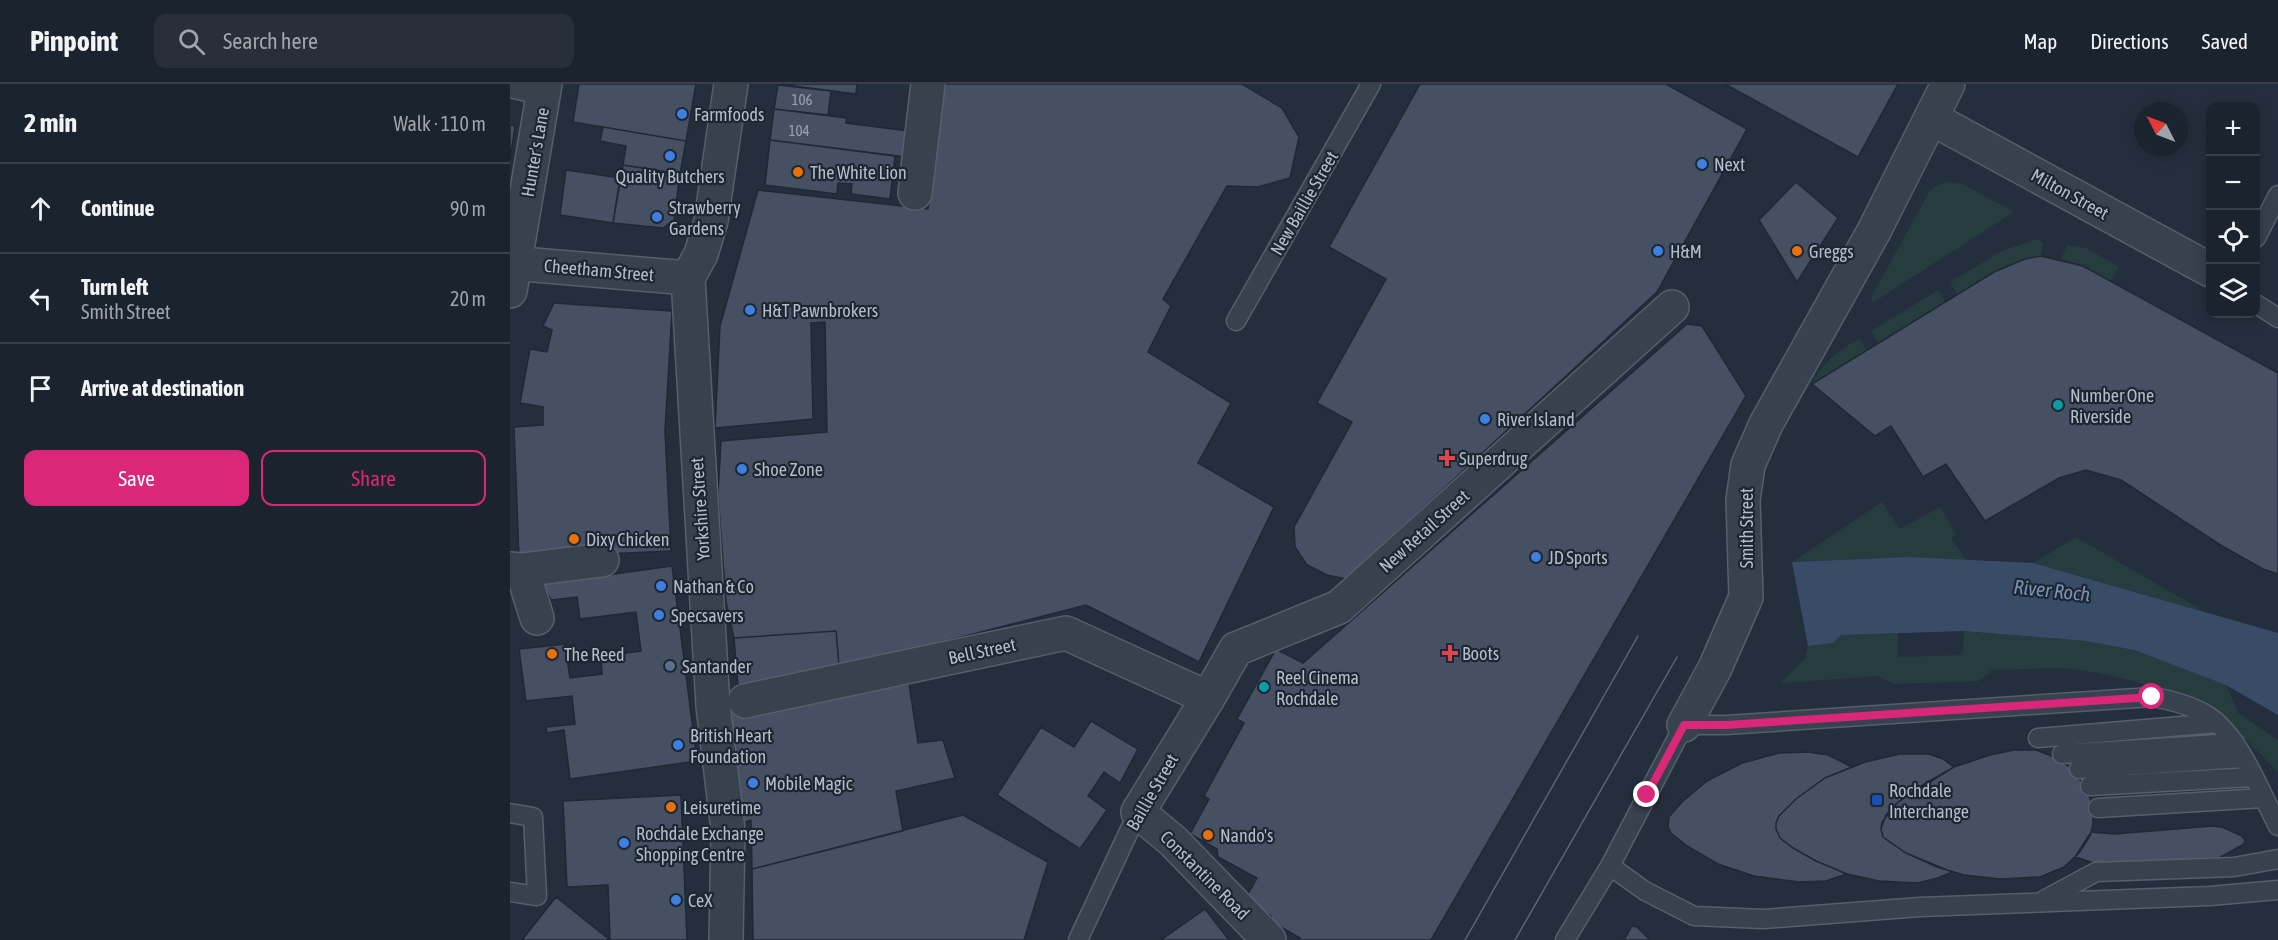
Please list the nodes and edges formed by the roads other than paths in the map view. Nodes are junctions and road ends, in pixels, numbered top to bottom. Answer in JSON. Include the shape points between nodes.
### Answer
{"nodes":[{"id":1,"x":730,"y":84,"type":"edge"},
{"id":2,"x":928,"y":84,"type":"edge"},
{"id":3,"x":1371,"y":84,"type":"edge"},
{"id":4,"x":1948,"y":84,"type":"edge"},
{"id":5,"x":510,"y":88,"type":"edge"},
{"id":6,"x":545,"y":90,"type":"edge"},
{"id":7,"x":1931,"y":118,"type":"junction"},
{"id":8,"x":915,"y":193,"type":"dead end"},
{"id":9,"x":2278,"y":195,"type":"edge"},
{"id":10,"x":2260,"y":230,"type":"edge"},
{"id":11,"x":2206,"y":268,"type":"edge"},
{"id":12,"x":512,"y":272,"type":"edge"},
{"id":13,"x":688,"y":278,"type":"junction"},
{"id":14,"x":1672,"y":307,"type":"dead end"},
{"id":15,"x":2260,"y":307,"type":"edge"},
{"id":16,"x":2278,"y":318,"type":"edge"},
{"id":17,"x":1236,"y":321,"type":"dead end"},
{"id":18,"x":602,"y":560,"type":"dead end"},
{"id":19,"x":516,"y":570,"type":"edge"},
{"id":20,"x":537,"y":618,"type":"dead end"},
{"id":21,"x":1236,"y":649,"type":"joint"},
{"id":22,"x":1208,"y":698,"type":"junction"},
{"id":23,"x":745,"y":701,"type":"dead end"},
{"id":24,"x":2217,"y":723,"type":"junction"},
{"id":25,"x":1684,"y":725,"type":"junction"},
{"id":26,"x":2038,"y":738,"type":"dead end"},
{"id":27,"x":2239,"y":751,"type":"junction"},
{"id":28,"x":2062,"y":754,"type":"dead end"},
{"id":29,"x":2079,"y":770,"type":"dead end"},
{"id":30,"x":2253,"y":777,"type":"junction"},
{"id":31,"x":2090,"y":786,"type":"dead end"},
{"id":32,"x":2263,"y":798,"type":"junction"},
{"id":33,"x":2098,"y":808,"type":"dead end"},
{"id":34,"x":1138,"y":812,"type":"junction"},
{"id":35,"x":510,"y":813,"type":"edge"},
{"id":36,"x":2278,"y":826,"type":"edge"},
{"id":37,"x":2277,"y":856,"type":"edge"},
{"id":38,"x":1610,"y":866,"type":"junction"},
{"id":39,"x":2277,"y":890,"type":"edge"},
{"id":40,"x":510,"y":892,"type":"edge"},
{"id":41,"x":2039,"y":903,"type":"junction"},
{"id":42,"x":726,"y":940,"type":"edge"},
{"id":43,"x":1078,"y":940,"type":"edge"},
{"id":44,"x":1269,"y":940,"type":"edge"},
{"id":45,"x":1565,"y":940,"type":"edge"}],
"edges":[{"from":1,"to":13,"type":"street","via":[[711,221],[701,254]]},
{"from":2,"to":8,"type":"street"},
{"from":3,"to":17,"type":"lane","name":"New Baillie Street"},
{"from":4,"to":7,"type":"street","name":"Smith Street"},
{"from":5,"to":6,"type":"lane"},
{"from":6,"to":12,"type":"street","name":"Hunter's Lane"},
{"from":7,"to":11,"type":"street","name":"Milton Street"},
{"from":7,"to":25,"type":"street","name":"Smith Street","via":[[1874,231],[1766,424],[1748,465],[1743,500],[1746,597],[1715,668]]},
{"from":9,"to":10,"type":"lane"},
{"from":12,"to":13,"type":"street","name":"Cheetham Street"},
{"from":13,"to":42,"type":"street","name":"Yorkshire Street","via":[[713,706],[728,830]]},
{"from":14,"to":21,"type":"street","name":"New Retail Street","via":[[1339,607]]},
{"from":15,"to":16,"type":"lane"},
{"from":18,"to":19,"type":"street"},
{"from":19,"to":20,"type":"street"},
{"from":21,"to":22,"type":"street","name":"Baillie Street"},
{"from":22,"to":23,"type":"street","name":"Bell Street","via":[[1066,633]]},
{"from":22,"to":34,"type":"street","name":"Baillie Street"},
{"from":24,"to":25,"type":"lane","via":[[2191,706],[2152,697]]},
{"from":24,"to":26,"type":"lane"},
{"from":24,"to":27,"type":"lane"},
{"from":25,"to":38,"type":"lane","name":"Smith Street"},
{"from":27,"to":28,"type":"lane"},
{"from":27,"to":29,"type":"lane"},
{"from":27,"to":30,"type":"lane"},
{"from":30,"to":31,"type":"lane"},
{"from":30,"to":32,"type":"lane"},
{"from":32,"to":33,"type":"lane"},
{"from":32,"to":36,"type":"lane"},
{"from":34,"to":43,"type":"lane","name":"Baillie Street"},
{"from":34,"to":44,"type":"street","name":"Constantine Road","via":[[1173,841]]},
{"from":35,"to":40,"type":"lane","via":[[533,817],[537,896]]},
{"from":37,"to":39,"type":"lane"},
{"from":37,"to":41,"type":"lane","via":[[2234,867],[2096,872]]},
{"from":38,"to":41,"type":"lane","via":[[1645,891],[1694,916],[1763,920],[1920,907]]},
{"from":38,"to":45,"type":"lane","name":"Smith Street"},
{"from":39,"to":41,"type":"lane"}]}
